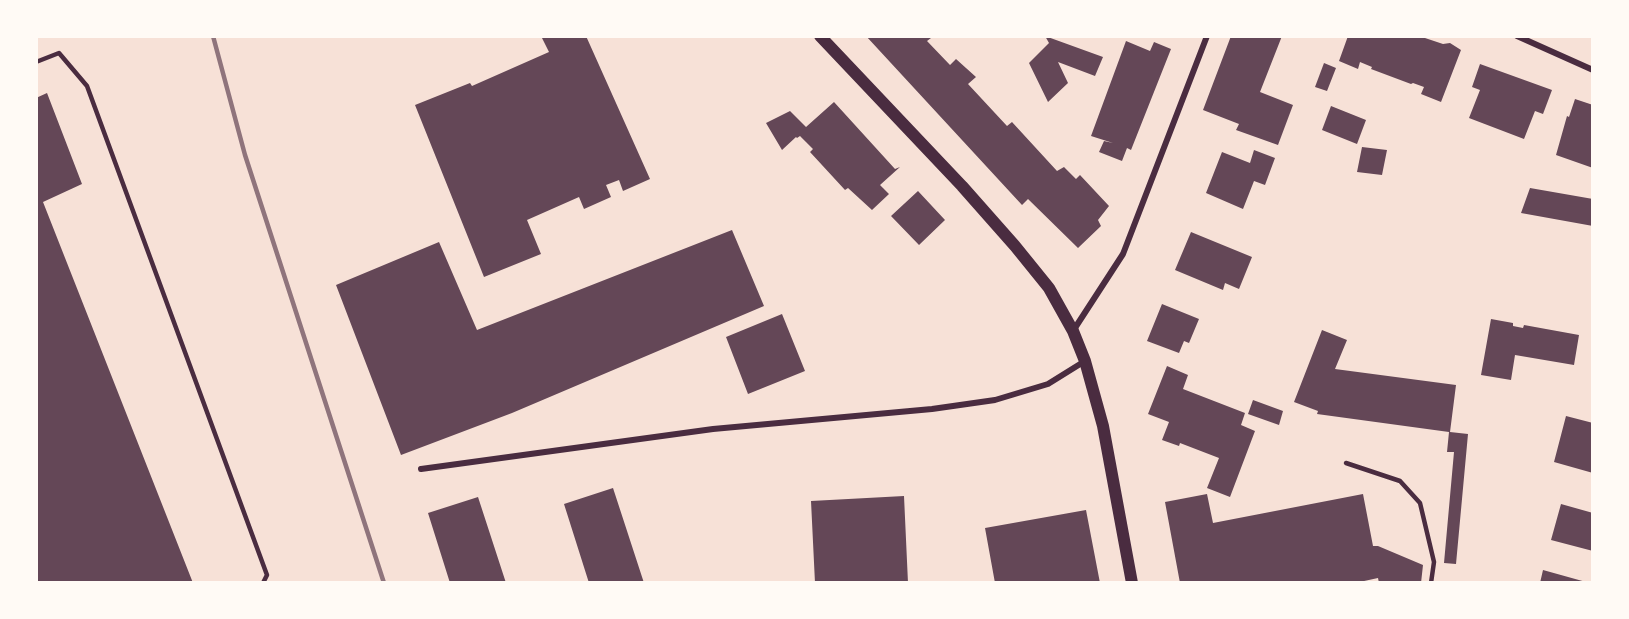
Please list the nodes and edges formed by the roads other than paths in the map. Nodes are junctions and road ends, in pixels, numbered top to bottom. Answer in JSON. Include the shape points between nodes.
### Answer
{"nodes":[{"id":1,"x":820,"y":36,"type":"edge"},
{"id":2,"x":1207,"y":36,"type":"edge"},
{"id":3,"x":1517,"y":36,"type":"edge"},
{"id":4,"x":36,"y":62,"type":"edge"},
{"id":5,"x":1593,"y":70,"type":"edge"},
{"id":6,"x":1073,"y":331,"type":"junction"},
{"id":7,"x":1085,"y":361,"type":"junction"},
{"id":8,"x":1346,"y":463,"type":"dead end"},
{"id":9,"x":421,"y":470,"type":"dead end"},
{"id":10,"x":263,"y":583,"type":"edge"},
{"id":11,"x":1132,"y":583,"type":"edge"},
{"id":12,"x":1431,"y":583,"type":"edge"}],
"edges":[{"from":1,"to":6,"type":"main road","via":[[1015,246],[1049,288]]},
{"from":2,"to":6,"type":"street","via":[[1123,254]]},
{"from":3,"to":5,"type":"street"},
{"from":4,"to":10,"type":"lane","via":[[59,53],[87,86],[267,575]]},
{"from":6,"to":7,"type":"main road"},
{"from":7,"to":9,"type":"street","via":[[1048,384],[995,400],[712,429]]},
{"from":7,"to":11,"type":"main road","via":[[1103,426]]},
{"from":8,"to":12,"type":"lane","via":[[1400,481],[1420,503],[1434,562]]}]}
